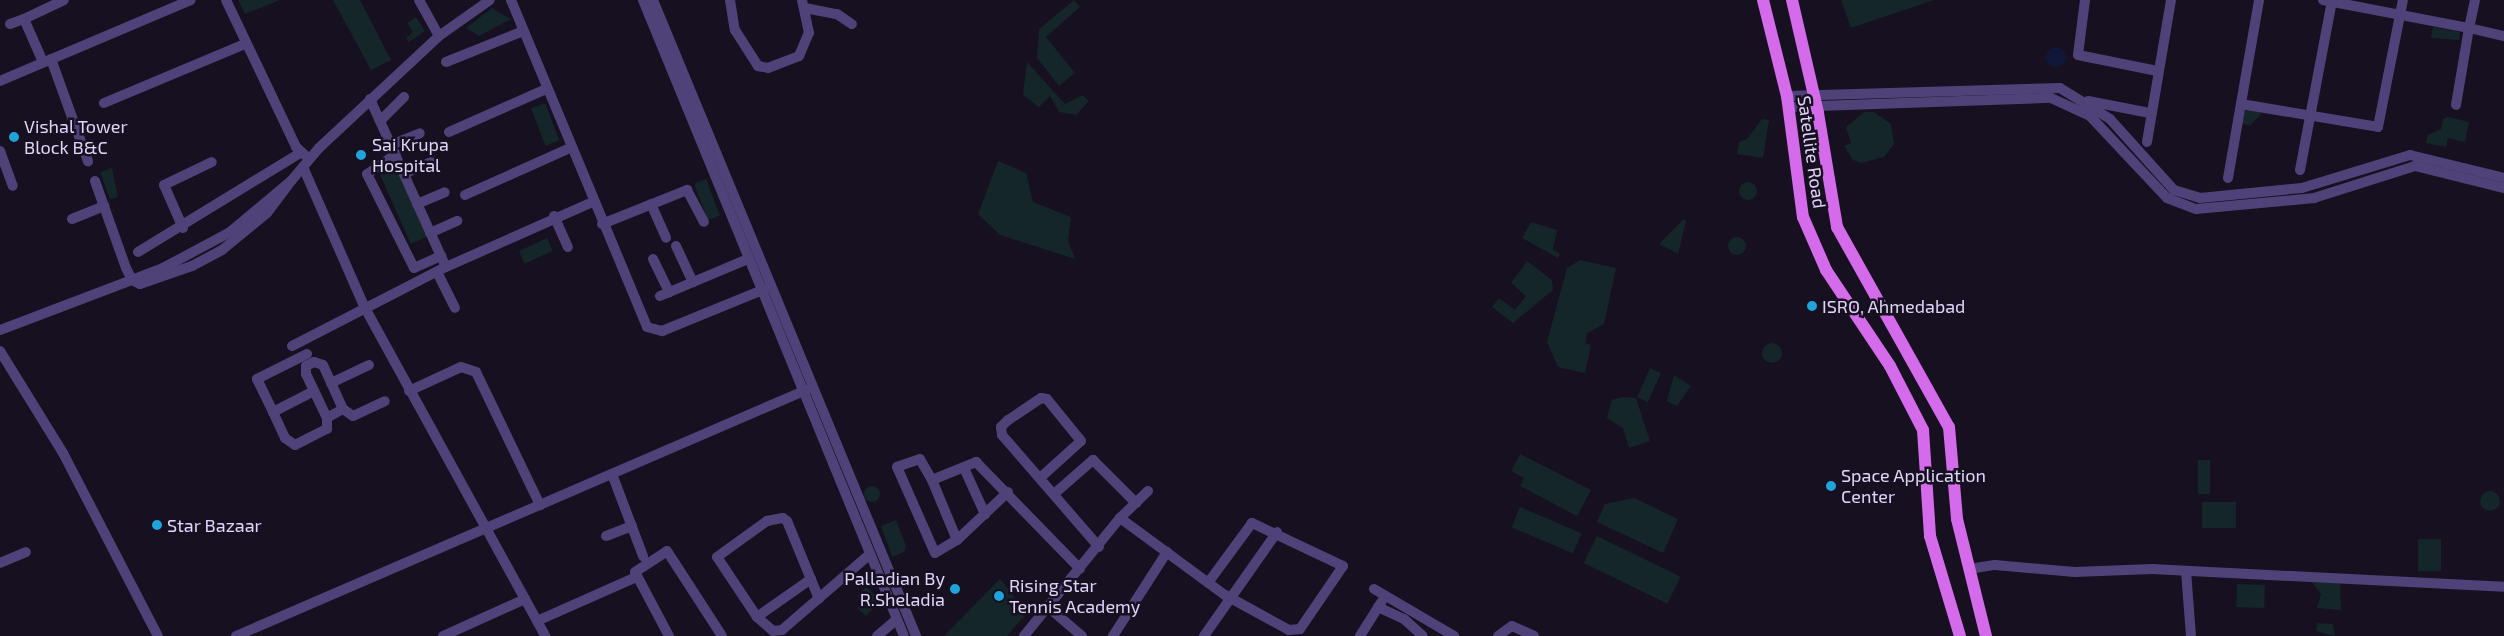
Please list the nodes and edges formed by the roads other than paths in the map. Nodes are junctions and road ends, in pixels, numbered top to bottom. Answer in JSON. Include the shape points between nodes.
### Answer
{"nodes":[{"id":1,"x":64,"y":0,"type":"edge"},
{"id":2,"x":191,"y":0,"type":"edge"},
{"id":3,"x":226,"y":0,"type":"edge"},
{"id":4,"x":419,"y":0,"type":"edge"},
{"id":5,"x":490,"y":0,"type":"edge"},
{"id":6,"x":511,"y":0,"type":"edge"},
{"id":7,"x":644,"y":0,"type":"edge"},
{"id":8,"x":653,"y":0,"type":"edge"},
{"id":9,"x":730,"y":0,"type":"edge"},
{"id":10,"x":1763,"y":0,"type":"edge"},
{"id":11,"x":1792,"y":0,"type":"edge"},
{"id":12,"x":2085,"y":0,"type":"edge"},
{"id":13,"x":2171,"y":0,"type":"edge"},
{"id":14,"x":2259,"y":0,"type":"edge"},
{"id":15,"x":2329,"y":0,"type":"edge"},
{"id":16,"x":2403,"y":0,"type":"edge"},
{"id":17,"x":2475,"y":0,"type":"edge"},
{"id":18,"x":804,"y":4,"type":"edge"},
{"id":19,"x":2400,"y":15,"type":"junction"},
{"id":20,"x":24,"y":19,"type":"junction"},
{"id":21,"x":10,"y":24,"type":"dead end"},
{"id":22,"x":852,"y":24,"type":"dead end"},
{"id":23,"x":2469,"y":28,"type":"junction"},
{"id":24,"x":523,"y":31,"type":"junction"},
{"id":25,"x":439,"y":36,"type":"junction"},
{"id":26,"x":2504,"y":36,"type":"edge"},
{"id":27,"x":245,"y":44,"type":"junction"},
{"id":28,"x":47,"y":61,"type":"junction"},
{"id":29,"x":446,"y":62,"type":"dead end"},
{"id":30,"x":2157,"y":71,"type":"junction"},
{"id":31,"x":0,"y":81,"type":"edge"},
{"id":32,"x":546,"y":89,"type":"junction"},
{"id":33,"x":404,"y":97,"type":"dead end"},
{"id":34,"x":370,"y":99,"type":"junction"},
{"id":35,"x":1815,"y":99,"type":"junction"},
{"id":36,"x":1788,"y":102,"type":"junction"},
{"id":37,"x":104,"y":103,"type":"dead end"},
{"id":38,"x":2082,"y":104,"type":"junction"},
{"id":39,"x":2241,"y":104,"type":"junction"},
{"id":40,"x":2456,"y":105,"type":"dead end"},
{"id":41,"x":2150,"y":113,"type":"junction"},
{"id":42,"x":2310,"y":119,"type":"junction"},
{"id":43,"x":380,"y":121,"type":"junction"},
{"id":44,"x":449,"y":132,"type":"dead end"},
{"id":45,"x":420,"y":133,"type":"dead end"},
{"id":46,"x":2147,"y":142,"type":"dead end"},
{"id":47,"x":570,"y":148,"type":"junction"},
{"id":48,"x":0,"y":150,"type":"edge"},
{"id":49,"x":393,"y":150,"type":"junction"},
{"id":50,"x":300,"y":153,"type":"junction"},
{"id":51,"x":311,"y":157,"type":"junction"},
{"id":52,"x":88,"y":161,"type":"dead end"},
{"id":53,"x":433,"y":161,"type":"dead end"},
{"id":54,"x":212,"y":162,"type":"dead end"},
{"id":55,"x":303,"y":168,"type":"junction"},
{"id":56,"x":2452,"y":169,"type":"junction"},
{"id":57,"x":2300,"y":170,"type":"dead end"},
{"id":58,"x":404,"y":174,"type":"junction"},
{"id":59,"x":2228,"y":178,"type":"dead end"},
{"id":60,"x":2504,"y":178,"type":"edge"},
{"id":61,"x":95,"y":181,"type":"dead end"},
{"id":62,"x":13,"y":186,"type":"dead end"},
{"id":63,"x":2504,"y":188,"type":"edge"},
{"id":64,"x":445,"y":192,"type":"dead end"},
{"id":65,"x":465,"y":195,"type":"dead end"},
{"id":66,"x":593,"y":202,"type":"junction"},
{"id":67,"x":417,"y":204,"type":"junction"},
{"id":68,"x":651,"y":204,"type":"junction"},
{"id":69,"x":104,"y":206,"type":"junction"},
{"id":70,"x":554,"y":216,"type":"junction"},
{"id":71,"x":72,"y":219,"type":"dead end"},
{"id":72,"x":457,"y":221,"type":"dead end"},
{"id":73,"x":704,"y":222,"type":"dead end"},
{"id":74,"x":602,"y":224,"type":"junction"},
{"id":75,"x":183,"y":228,"type":"junction"},
{"id":76,"x":430,"y":233,"type":"junction"},
{"id":77,"x":666,"y":238,"type":"dead end"},
{"id":78,"x":676,"y":246,"type":"dead end"},
{"id":79,"x":568,"y":247,"type":"dead end"},
{"id":80,"x":138,"y":252,"type":"dead end"},
{"id":81,"x":441,"y":256,"type":"junction"},
{"id":82,"x":653,"y":259,"type":"dead end"},
{"id":83,"x":748,"y":259,"type":"junction"},
{"id":84,"x":442,"y":270,"type":"junction"},
{"id":85,"x":132,"y":280,"type":"junction"},
{"id":86,"x":693,"y":282,"type":"junction"},
{"id":87,"x":765,"y":290,"type":"junction"},
{"id":88,"x":365,"y":308,"type":"junction"},
{"id":89,"x":455,"y":308,"type":"dead end"},
{"id":90,"x":0,"y":330,"type":"edge"},
{"id":91,"x":301,"y":342,"type":"junction"},
{"id":92,"x":292,"y":346,"type":"dead end"},
{"id":93,"x":0,"y":350,"type":"edge"},
{"id":94,"x":310,"y":358,"type":"junction"},
{"id":95,"x":368,"y":365,"type":"dead end"},
{"id":96,"x":331,"y":383,"type":"junction"},
{"id":97,"x":806,"y":390,"type":"junction"},
{"id":98,"x":314,"y":391,"type":"junction"},
{"id":99,"x":409,"y":391,"type":"junction"},
{"id":100,"x":385,"y":401,"type":"dead end"},
{"id":101,"x":343,"y":409,"type":"junction"},
{"id":102,"x":273,"y":412,"type":"junction"},
{"id":103,"x":327,"y":418,"type":"junction"},
{"id":104,"x":964,"y":468,"type":"junction"},
{"id":105,"x":612,"y":474,"type":"junction"},
{"id":106,"x":1040,"y":478,"type":"junction"},
{"id":107,"x":932,"y":480,"type":"junction"},
{"id":108,"x":1148,"y":491,"type":"dead end"},
{"id":109,"x":1008,"y":492,"type":"junction"},
{"id":110,"x":1054,"y":494,"type":"junction"},
{"id":111,"x":1136,"y":503,"type":"junction"},
{"id":112,"x":540,"y":505,"type":"junction"},
{"id":113,"x":985,"y":514,"type":"junction"},
{"id":114,"x":1120,"y":518,"type":"junction"},
{"id":115,"x":632,"y":526,"type":"junction"},
{"id":116,"x":485,"y":529,"type":"junction"},
{"id":117,"x":1277,"y":532,"type":"junction"},
{"id":118,"x":606,"y":536,"type":"dead end"},
{"id":119,"x":957,"y":540,"type":"junction"},
{"id":120,"x":1099,"y":547,"type":"junction"},
{"id":121,"x":26,"y":552,"type":"dead end"},
{"id":122,"x":1167,"y":552,"type":"junction"},
{"id":123,"x":869,"y":555,"type":"junction"},
{"id":124,"x":644,"y":556,"type":"dead end"},
{"id":125,"x":0,"y":563,"type":"edge"},
{"id":126,"x":1080,"y":568,"type":"junction"},
{"id":127,"x":1968,"y":570,"type":"junction"},
{"id":128,"x":2186,"y":571,"type":"junction"},
{"id":129,"x":632,"y":579,"type":"dead end"},
{"id":130,"x":811,"y":579,"type":"junction"},
{"id":131,"x":1208,"y":583,"type":"junction"},
{"id":132,"x":2504,"y":587,"type":"edge"},
{"id":133,"x":1374,"y":589,"type":"dead end"},
{"id":134,"x":1386,"y":596,"type":"junction"},
{"id":135,"x":1232,"y":597,"type":"junction"},
{"id":136,"x":525,"y":599,"type":"junction"},
{"id":137,"x":819,"y":599,"type":"junction"},
{"id":138,"x":1048,"y":607,"type":"junction"},
{"id":139,"x":1378,"y":607,"type":"junction"},
{"id":140,"x":756,"y":617,"type":"junction"},
{"id":141,"x":896,"y":620,"type":"junction"},
{"id":142,"x":538,"y":621,"type":"junction"},
{"id":143,"x":158,"y":636,"type":"edge"},
{"id":144,"x":236,"y":636,"type":"edge"},
{"id":145,"x":443,"y":636,"type":"edge"},
{"id":146,"x":545,"y":636,"type":"edge"},
{"id":147,"x":669,"y":636,"type":"edge"},
{"id":148,"x":722,"y":636,"type":"edge"},
{"id":149,"x":877,"y":636,"type":"edge"},
{"id":150,"x":904,"y":636,"type":"edge"},
{"id":151,"x":916,"y":636,"type":"edge"},
{"id":152,"x":1024,"y":636,"type":"edge"},
{"id":153,"x":1082,"y":636,"type":"edge"},
{"id":154,"x":1113,"y":636,"type":"edge"},
{"id":155,"x":1204,"y":636,"type":"edge"},
{"id":156,"x":1360,"y":636,"type":"edge"},
{"id":157,"x":1423,"y":636,"type":"edge"},
{"id":158,"x":1454,"y":636,"type":"edge"},
{"id":159,"x":1498,"y":636,"type":"edge"},
{"id":160,"x":1534,"y":636,"type":"edge"},
{"id":161,"x":1960,"y":636,"type":"edge"},
{"id":162,"x":1986,"y":636,"type":"edge"},
{"id":163,"x":2191,"y":636,"type":"edge"}],
"edges":[{"from":1,"to":20,"type":"street"},
{"from":2,"to":28,"type":"street"},
{"from":3,"to":27,"type":"street"},
{"from":4,"to":25,"type":"street"},
{"from":5,"to":25,"type":"street"},
{"from":6,"to":24,"type":"street"},
{"from":7,"to":83,"type":"street"},
{"from":8,"to":87,"type":"street"},
{"from":9,"to":18,"type":"street","via":[[735,30],[746,50],[758,66],[768,68],[799,56],[809,32]]},
{"from":10,"to":36,"type":"main road","name":"Satellite Road"},
{"from":11,"to":35,"type":"main road","name":"Satellite Road"},
{"from":12,"to":30,"type":"street","via":[[2078,55]]},
{"from":13,"to":30,"type":"street"},
{"from":14,"to":39,"type":"street"},
{"from":15,"to":19,"type":"street"},
{"from":15,"to":42,"type":"street"},
{"from":16,"to":19,"type":"street"},
{"from":17,"to":23,"type":"street"},
{"from":18,"to":22,"type":"street","via":[[837,14]]},
{"from":19,"to":23,"type":"street"},
{"from":19,"to":42,"type":"street","via":[[2378,127]]},
{"from":20,"to":21,"type":"street"},
{"from":20,"to":28,"type":"street"},
{"from":23,"to":26,"type":"street"},
{"from":23,"to":40,"type":"street"},
{"from":24,"to":29,"type":"street"},
{"from":24,"to":32,"type":"street"},
{"from":25,"to":34,"type":"street"},
{"from":27,"to":37,"type":"street"},
{"from":27,"to":50,"type":"street"},
{"from":28,"to":31,"type":"street"},
{"from":28,"to":52,"type":"street"},
{"from":30,"to":41,"type":"street"},
{"from":32,"to":44,"type":"street"},
{"from":32,"to":47,"type":"street"},
{"from":33,"to":43,"type":"street"},
{"from":34,"to":43,"type":"street"},
{"from":34,"to":51,"type":"street"},
{"from":35,"to":36,"type":"street"},
{"from":35,"to":38,"type":"street","via":[[2039,85],[2060,88]]},
{"from":35,"to":127,"type":"main road","name":"Satellite Road","via":[[1837,227],[1949,427],[1957,519]]},
{"from":36,"to":161,"type":"main road","name":"Satellite Road","via":[[1803,217],[1826,270],[1890,366],[1923,430],[1930,536]]},
{"from":38,"to":41,"type":"street"},
{"from":38,"to":56,"type":"street","via":[[2110,119],[2166,190],[2187,196],[2209,198],[2302,188],[2410,155]]},
{"from":39,"to":42,"type":"street"},
{"from":39,"to":59,"type":"street"},
{"from":41,"to":46,"type":"street"},
{"from":42,"to":57,"type":"street"},
{"from":43,"to":49,"type":"street"},
{"from":45,"to":49,"type":"street"},
{"from":47,"to":65,"type":"street"},
{"from":47,"to":66,"type":"street"},
{"from":48,"to":62,"type":"street"},
{"from":49,"to":58,"type":"street"},
{"from":49,"to":81,"type":"street","via":[[367,174],[414,268]]},
{"from":50,"to":51,"type":"street"},
{"from":50,"to":75,"type":"street"},
{"from":51,"to":55,"type":"street"},
{"from":53,"to":58,"type":"street"},
{"from":54,"to":75,"type":"street","via":[[164,185]]},
{"from":55,"to":85,"type":"street","via":[[267,213],[222,250],[164,276],[140,284]]},
{"from":55,"to":88,"type":"street"},
{"from":56,"to":60,"type":"street"},
{"from":56,"to":63,"type":"street"},
{"from":58,"to":67,"type":"street"},
{"from":61,"to":69,"type":"street"},
{"from":64,"to":67,"type":"street"},
{"from":66,"to":70,"type":"street"},
{"from":66,"to":74,"type":"street"},
{"from":67,"to":76,"type":"street"},
{"from":68,"to":73,"type":"street","via":[[687,190]]},
{"from":68,"to":74,"type":"street"},
{"from":68,"to":77,"type":"street"},
{"from":69,"to":71,"type":"street"},
{"from":69,"to":85,"type":"street"},
{"from":70,"to":79,"type":"street"},
{"from":70,"to":84,"type":"street"},
{"from":72,"to":76,"type":"street"},
{"from":74,"to":87,"type":"street","via":[[647,327],[662,331]]},
{"from":75,"to":80,"type":"street"},
{"from":76,"to":81,"type":"street"},
{"from":78,"to":86,"type":"street"},
{"from":81,"to":84,"type":"street"},
{"from":82,"to":86,"type":"street","via":[[664,294]]},
{"from":83,"to":86,"type":"street"},
{"from":83,"to":87,"type":"street"},
{"from":84,"to":88,"type":"street"},
{"from":84,"to":89,"type":"street"},
{"from":85,"to":90,"type":"street"},
{"from":87,"to":97,"type":"street"},
{"from":88,"to":91,"type":"street"},
{"from":88,"to":99,"type":"street"},
{"from":91,"to":92,"type":"street"},
{"from":91,"to":94,"type":"street"},
{"from":93,"to":143,"type":"street","via":[[63,453]]},
{"from":94,"to":96,"type":"street","via":[[322,365]]},
{"from":94,"to":98,"type":"street","via":[[305,370]]},
{"from":94,"to":102,"type":"street","via":[[257,379]]},
{"from":95,"to":96,"type":"street"},
{"from":96,"to":101,"type":"street"},
{"from":97,"to":105,"type":"street"},
{"from":97,"to":123,"type":"street"},
{"from":97,"to":151,"type":"street"},
{"from":98,"to":102,"type":"street"},
{"from":98,"to":103,"type":"street"},
{"from":99,"to":112,"type":"street","via":[[461,367],[476,372]]},
{"from":99,"to":116,"type":"street"},
{"from":100,"to":101,"type":"street","via":[[353,416]]},
{"from":101,"to":103,"type":"street"},
{"from":102,"to":103,"type":"street","via":[[285,438],[295,445],[327,429]]},
{"from":104,"to":107,"type":"street"},
{"from":104,"to":109,"type":"street","via":[[981,463]]},
{"from":104,"to":113,"type":"street"},
{"from":105,"to":112,"type":"street"},
{"from":105,"to":115,"type":"street"},
{"from":106,"to":106,"type":"street","via":[[1002,434],[1001,427],[1041,398],[1047,399],[1081,441]]},
{"from":106,"to":110,"type":"street"},
{"from":107,"to":119,"type":"street"},
{"from":107,"to":119,"type":"street","via":[[920,458],[897,467],[932,552]]},
{"from":108,"to":111,"type":"street"},
{"from":109,"to":113,"type":"street"},
{"from":109,"to":126,"type":"street"},
{"from":110,"to":111,"type":"street","via":[[1093,460]]},
{"from":110,"to":120,"type":"street"},
{"from":111,"to":114,"type":"street"},
{"from":112,"to":116,"type":"street"},
{"from":113,"to":119,"type":"street"},
{"from":114,"to":120,"type":"street"},
{"from":114,"to":122,"type":"street"},
{"from":115,"to":118,"type":"street"},
{"from":115,"to":124,"type":"street"},
{"from":116,"to":136,"type":"street"},
{"from":116,"to":144,"type":"street"},
{"from":117,"to":131,"type":"street","via":[[1249,524]]},
{"from":117,"to":135,"type":"street"},
{"from":117,"to":135,"type":"street","via":[[1337,560],[1342,569],[1295,631]]},
{"from":120,"to":126,"type":"street"},
{"from":121,"to":125,"type":"street"},
{"from":122,"to":131,"type":"street"},
{"from":122,"to":154,"type":"street"},
{"from":123,"to":137,"type":"street"},
{"from":123,"to":141,"type":"street"},
{"from":126,"to":138,"type":"street"},
{"from":127,"to":128,"type":"street","via":[[1995,565],[2075,572]]},
{"from":127,"to":162,"type":"main road","name":"Satellite Road"},
{"from":128,"to":132,"type":"street"},
{"from":128,"to":163,"type":"street"},
{"from":129,"to":142,"type":"street"},
{"from":130,"to":137,"type":"street"},
{"from":130,"to":140,"type":"street"},
{"from":130,"to":140,"type":"street","via":[[782,518],[767,521],[724,548],[717,557],[719,564]]},
{"from":131,"to":135,"type":"street"},
{"from":133,"to":134,"type":"street"},
{"from":134,"to":139,"type":"street"},
{"from":134,"to":158,"type":"street"},
{"from":135,"to":155,"type":"street"},
{"from":136,"to":142,"type":"street"},
{"from":136,"to":145,"type":"street"},
{"from":137,"to":140,"type":"street","via":[[779,632]]},
{"from":138,"to":152,"type":"street"},
{"from":138,"to":153,"type":"street"},
{"from":139,"to":156,"type":"street"},
{"from":139,"to":157,"type":"street","via":[[1404,619]]},
{"from":141,"to":149,"type":"street"},
{"from":141,"to":150,"type":"street"},
{"from":142,"to":146,"type":"street"},
{"from":147,"to":148,"type":"street","via":[[636,572],[667,551]]},
{"from":159,"to":160,"type":"street","via":[[1512,626]]}]}
